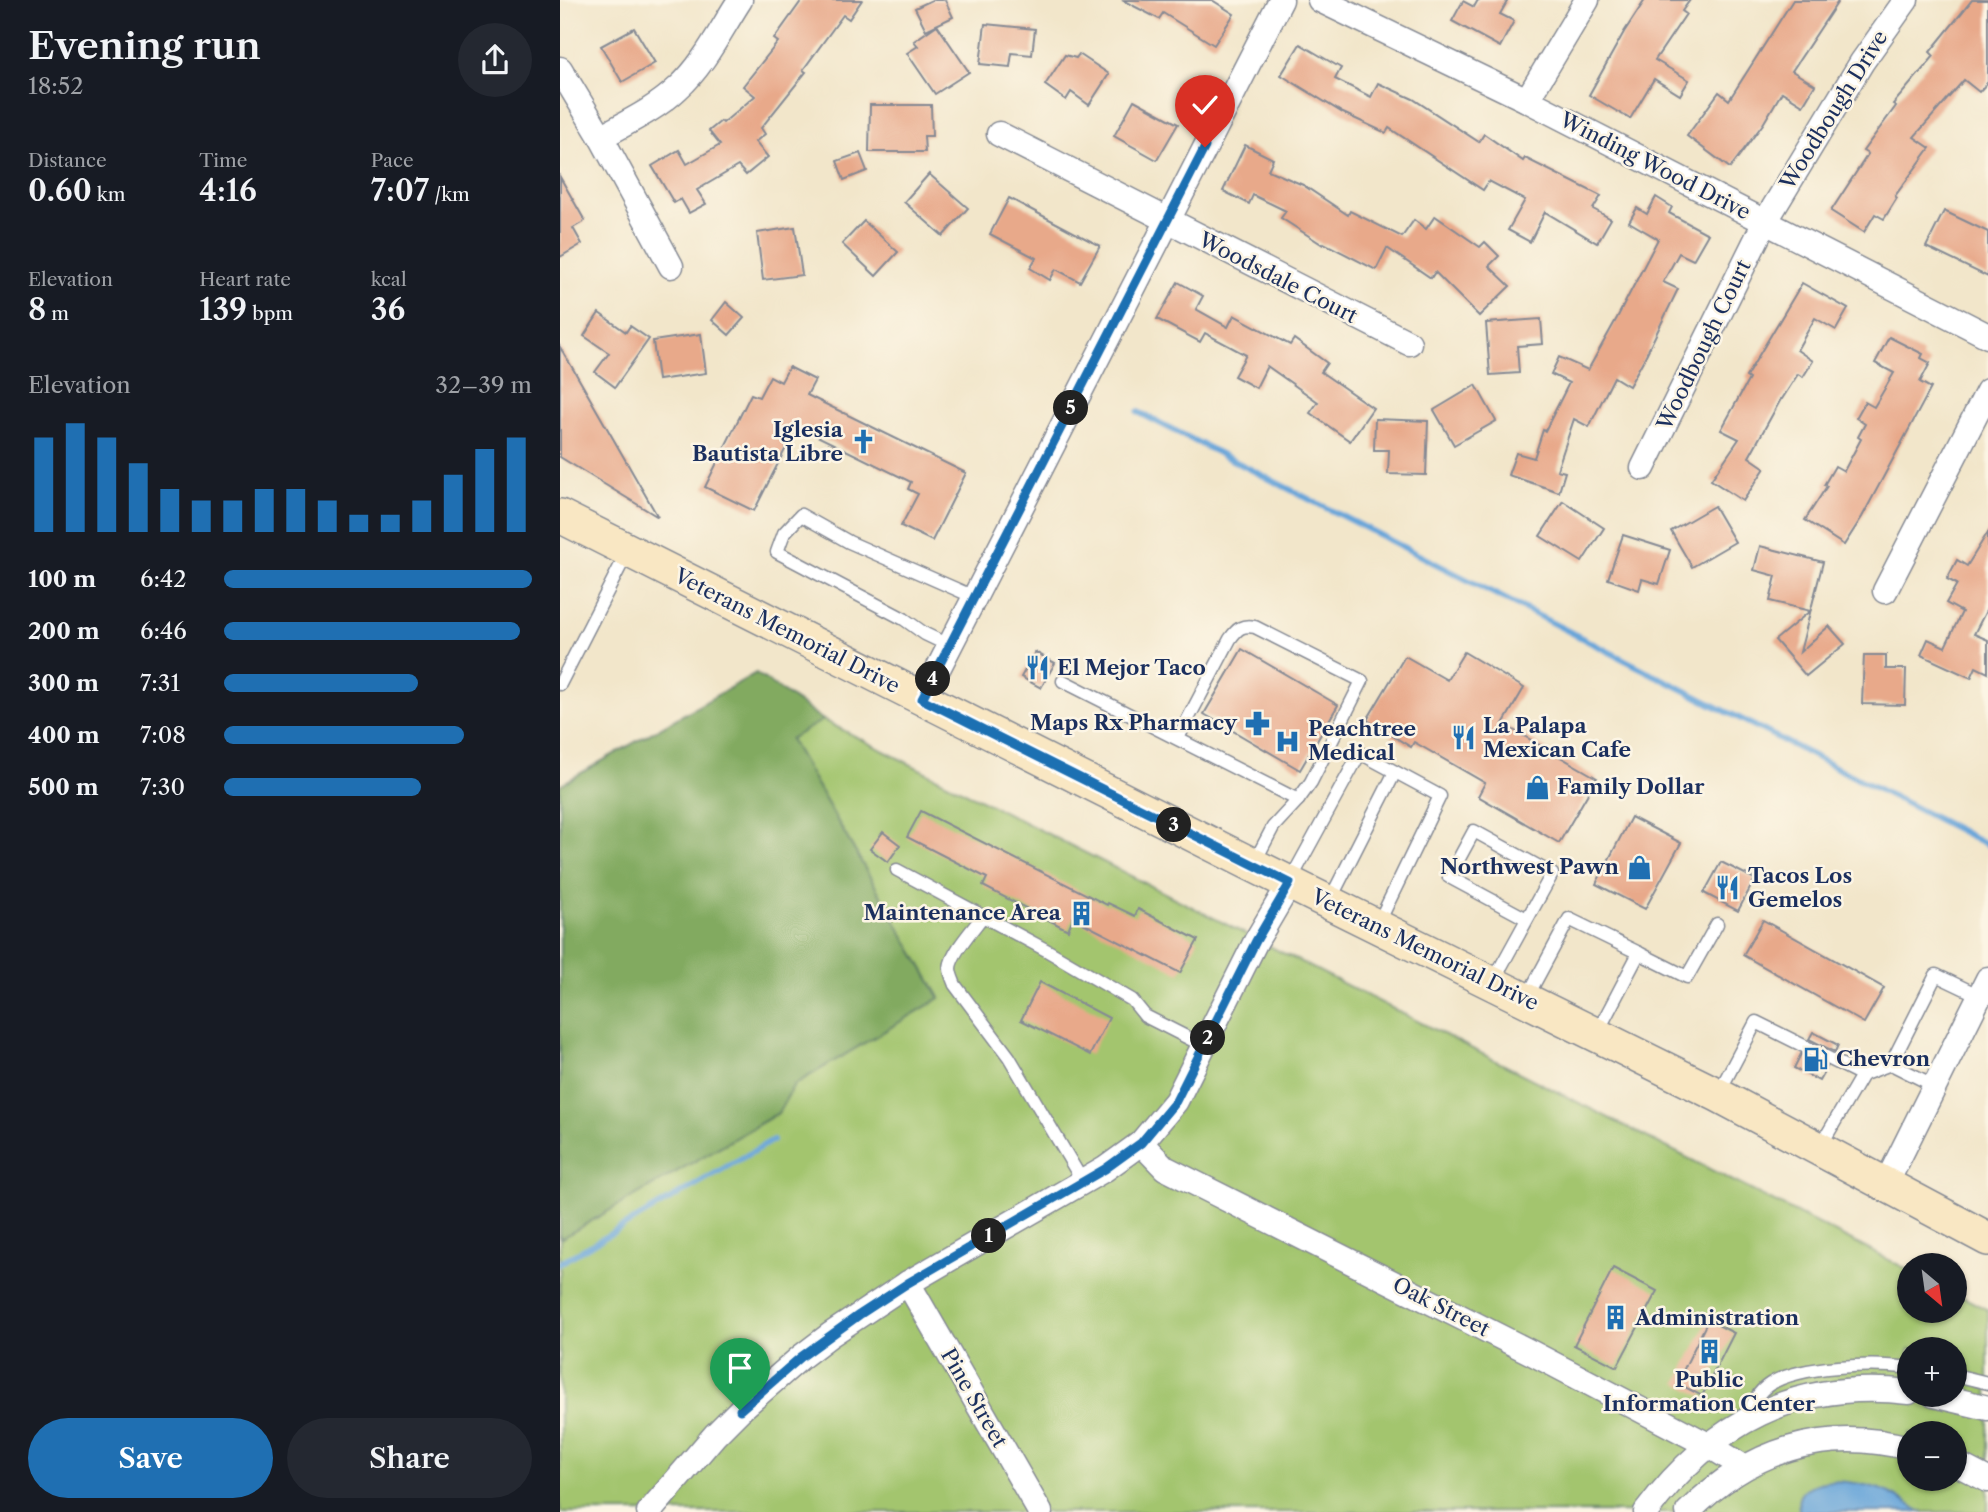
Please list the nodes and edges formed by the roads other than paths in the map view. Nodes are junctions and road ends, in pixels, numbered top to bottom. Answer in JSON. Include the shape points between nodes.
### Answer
{"nodes":[{"id":1,"x":740,"y":0,"type":"edge"},
{"id":2,"x":1281,"y":0,"type":"edge"},
{"id":3,"x":1320,"y":0,"type":"edge"},
{"id":4,"x":1587,"y":0,"type":"edge"},
{"id":5,"x":1906,"y":0,"type":"edge"},
{"id":6,"x":560,"y":69,"type":"edge"},
{"id":7,"x":1527,"y":100,"type":"junction"},
{"id":8,"x":999,"y":134,"type":"dead end"},
{"id":9,"x":601,"y":137,"type":"junction"},
{"id":10,"x":1167,"y":221,"type":"junction"},
{"id":11,"x":1765,"y":222,"type":"junction"},
{"id":12,"x":671,"y":266,"type":"dead end"},
{"id":13,"x":1988,"y":336,"type":"edge"},
{"id":14,"x":1409,"y":344,"type":"dead end"},
{"id":15,"x":1988,"y":391,"type":"edge"},
{"id":16,"x":1643,"y":468,"type":"dead end"},
{"id":17,"x":560,"y":516,"type":"edge"},
{"id":18,"x":628,"y":551,"type":"junction"},
{"id":19,"x":1885,"y":591,"type":"dead end"},
{"id":20,"x":974,"y":597,"type":"junction"},
{"id":21,"x":950,"y":646,"type":"junction"},
{"id":22,"x":1063,"y":681,"type":"dead end"},
{"id":23,"x":560,"y":684,"type":"edge"},
{"id":24,"x":922,"y":699,"type":"junction"},
{"id":25,"x":1178,"y":738,"type":"junction"},
{"id":26,"x":1395,"y":772,"type":"junction"},
{"id":27,"x":1298,"y":800,"type":"junction"},
{"id":28,"x":1253,"y":865,"type":"junction"},
{"id":29,"x":897,"y":870,"type":"dead end"},
{"id":30,"x":1290,"y":883,"type":"junction"},
{"id":31,"x":1329,"y":902,"type":"junction"},
{"id":32,"x":984,"y":916,"type":"junction"},
{"id":33,"x":1527,"y":919,"type":"junction"},
{"id":34,"x":1717,"y":924,"type":"dead end"},
{"id":35,"x":1377,"y":926,"type":"junction"},
{"id":36,"x":1639,"y":953,"type":"junction"},
{"id":37,"x":1492,"y":983,"type":"junction"},
{"id":38,"x":1984,"y":988,"type":"edge"},
{"id":39,"x":1525,"y":1000,"type":"junction"},
{"id":40,"x":1596,"y":1035,"type":"junction"},
{"id":41,"x":1204,"y":1046,"type":"junction"},
{"id":42,"x":1891,"y":1064,"type":"junction"},
{"id":43,"x":1863,"y":1074,"type":"junction"},
{"id":44,"x":1935,"y":1086,"type":"junction"},
{"id":45,"x":1718,"y":1095,"type":"junction"},
{"id":46,"x":1141,"y":1143,"type":"junction"},
{"id":47,"x":1819,"y":1148,"type":"junction"},
{"id":48,"x":1083,"y":1182,"type":"junction"},
{"id":49,"x":1886,"y":1184,"type":"junction"},
{"id":50,"x":1988,"y":1238,"type":"edge"},
{"id":51,"x":908,"y":1283,"type":"junction"},
{"id":52,"x":1897,"y":1367,"type":"edge"},
{"id":53,"x":1967,"y":1378,"type":"edge"},
{"id":54,"x":1988,"y":1383,"type":"edge"},
{"id":55,"x":1897,"y":1391,"type":"edge"},
{"id":56,"x":1967,"y":1403,"type":"edge"},
{"id":57,"x":1988,"y":1408,"type":"edge"},
{"id":58,"x":1746,"y":1420,"type":"junction"},
{"id":59,"x":1708,"y":1445,"type":"junction"},
{"id":60,"x":1897,"y":1446,"type":"edge"},
{"id":61,"x":1744,"y":1467,"type":"junction"},
{"id":62,"x":1967,"y":1469,"type":"edge"},
{"id":63,"x":1988,"y":1480,"type":"edge"},
{"id":64,"x":649,"y":1512,"type":"edge"},
{"id":65,"x":1040,"y":1512,"type":"edge"},
{"id":66,"x":1646,"y":1512,"type":"edge"},
{"id":67,"x":1688,"y":1512,"type":"edge"}],
"edges":[{"from":1,"to":9,"type":"street","via":[[680,87],[656,107]]},
{"from":2,"to":10,"type":"street"},
{"from":3,"to":7,"type":"street","name":"Winding Wood Drive"},
{"from":4,"to":7,"type":"street"},
{"from":5,"to":11,"type":"street","name":"Woodbough Drive","via":[[1861,62]]},
{"from":6,"to":9,"type":"street"},
{"from":7,"to":11,"type":"street","name":"Winding Wood Drive"},
{"from":8,"to":10,"type":"street","name":"Woodsdale Court"},
{"from":9,"to":12,"type":"street"},
{"from":10,"to":14,"type":"street","name":"Woodsdale Court"},
{"from":10,"to":20,"type":"street"},
{"from":11,"to":13,"type":"street","name":"Winding Wood Drive"},
{"from":11,"to":16,"type":"street","name":"Woodbough Court"},
{"from":15,"to":19,"type":"street"},
{"from":17,"to":18,"type":"main road","name":"Veterans Memorial Drive"},
{"from":18,"to":23,"type":"lane"},
{"from":18,"to":24,"type":"main road","name":"Veterans Memorial Drive"},
{"from":20,"to":21,"type":"street"},
{"from":20,"to":21,"type":"lane","via":[[849,542],[801,515],[784,533],[777,552]]},
{"from":21,"to":24,"type":"street"},
{"from":22,"to":25,"type":"lane"},
{"from":24,"to":28,"type":"main road","name":"Veterans Memorial Drive"},
{"from":25,"to":27,"type":"lane"},
{"from":25,"to":27,"type":"lane","via":[[1230,639],[1242,626],[1255,627],[1362,681]]},
{"from":26,"to":30,"type":"lane","via":[[1360,753]]},
{"from":26,"to":31,"type":"lane"},
{"from":26,"to":35,"type":"lane","via":[[1440,796]]},
{"from":27,"to":28,"type":"lane","via":[[1273,827]]},
{"from":28,"to":30,"type":"main road","name":"Veterans Memorial Drive"},
{"from":29,"to":32,"type":"lane"},
{"from":30,"to":31,"type":"main road","name":"Veterans Memorial Drive"},
{"from":30,"to":41,"type":"street"},
{"from":31,"to":35,"type":"main road","name":"Veterans Memorial Drive"},
{"from":32,"to":41,"type":"lane","via":[[1132,1000],[1145,1016]]},
{"from":32,"to":48,"type":"lane","via":[[954,956],[951,977],[1009,1057]]},
{"from":33,"to":33,"type":"lane","via":[[1552,874],[1474,831],[1449,877]]},
{"from":33,"to":37,"type":"lane"},
{"from":34,"to":36,"type":"lane","via":[[1687,977]]},
{"from":35,"to":37,"type":"main road","name":"Veterans Memorial Drive"},
{"from":36,"to":39,"type":"lane","via":[[1569,919]]},
{"from":36,"to":40,"type":"lane"},
{"from":37,"to":39,"type":"main road","name":"Veterans Memorial Drive"},
{"from":38,"to":42,"type":"lane","via":[[1936,975]]},
{"from":38,"to":44,"type":"street"},
{"from":39,"to":40,"type":"main road","name":"Veterans Memorial Drive"},
{"from":40,"to":45,"type":"main road","name":"Veterans Memorial Drive"},
{"from":41,"to":46,"type":"street","via":[[1176,1101]]},
{"from":42,"to":43,"type":"lane"},
{"from":42,"to":44,"type":"lane"},
{"from":43,"to":45,"type":"lane","via":[[1756,1022]]},
{"from":43,"to":47,"type":"lane"},
{"from":44,"to":49,"type":"street"},
{"from":45,"to":47,"type":"main road","name":"Veterans Memorial Drive"},
{"from":46,"to":48,"type":"street"},
{"from":46,"to":59,"type":"street","name":"Oak Street","via":[[1165,1168]]},
{"from":47,"to":49,"type":"main road","name":"Veterans Memorial Drive"},
{"from":48,"to":51,"type":"street"},
{"from":49,"to":50,"type":"main road","name":"Veterans Memorial Drive"},
{"from":51,"to":64,"type":"street","via":[[830,1335],[773,1381],[715,1435]]},
{"from":51,"to":65,"type":"street","name":"Pine Street"},
{"from":52,"to":58,"type":"lane","via":[[1829,1368],[1778,1381],[1759,1394]]},
{"from":53,"to":54,"type":"lane"},
{"from":55,"to":58,"type":"street","via":[[1828,1392]]},
{"from":56,"to":57,"type":"street"},
{"from":58,"to":59,"type":"street"},
{"from":59,"to":61,"type":"street","name":"Oak Street"},
{"from":59,"to":66,"type":"street","via":[[1674,1476]]},
{"from":60,"to":61,"type":"street","via":[[1826,1440],[1778,1452]]},
{"from":61,"to":67,"type":"street"},
{"from":62,"to":63,"type":"street"}]}
